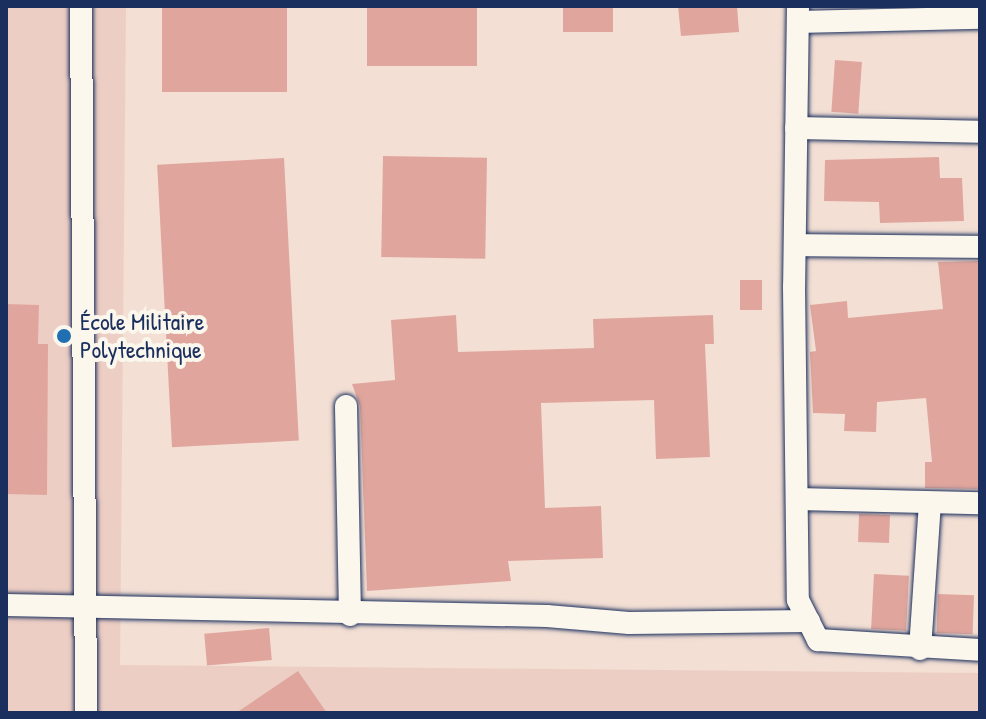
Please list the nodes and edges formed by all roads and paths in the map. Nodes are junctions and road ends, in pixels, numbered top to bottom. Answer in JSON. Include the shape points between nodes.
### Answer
{"nodes":[{"id":1,"x":81,"y":6,"type":"edge"},
{"id":2,"x":798,"y":14,"type":"edge"},
{"id":3,"x":980,"y":18,"type":"edge"},
{"id":4,"x":796,"y":128,"type":"junction"},
{"id":5,"x":980,"y":132,"type":"edge"},
{"id":6,"x":795,"y":245,"type":"junction"},
{"id":7,"x":980,"y":247,"type":"edge"},
{"id":8,"x":346,"y":406,"type":"dead end"},
{"id":9,"x":797,"y":499,"type":"junction"},
{"id":10,"x":980,"y":503,"type":"edge"},
{"id":11,"x":930,"y":504,"type":"junction"},
{"id":12,"x":6,"y":605,"type":"edge"},
{"id":13,"x":86,"y":605,"type":"junction"},
{"id":14,"x":350,"y":615,"type":"junction"},
{"id":15,"x":809,"y":621,"type":"junction"},
{"id":16,"x":920,"y":649,"type":"junction"},
{"id":17,"x":980,"y":650,"type":"edge"},
{"id":18,"x":86,"y":713,"type":"edge"}],
"edges":[{"from":1,"to":13,"type":"street"},
{"from":2,"to":3,"type":"street"},
{"from":2,"to":4,"type":"street"},
{"from":4,"to":5,"type":"street"},
{"from":4,"to":6,"type":"street"},
{"from":6,"to":7,"type":"street"},
{"from":6,"to":9,"type":"street"},
{"from":8,"to":14,"type":"street"},
{"from":9,"to":11,"type":"street"},
{"from":9,"to":15,"type":"street","via":[[798,600]]},
{"from":10,"to":11,"type":"street"},
{"from":11,"to":16,"type":"street"},
{"from":12,"to":13,"type":"street"},
{"from":13,"to":14,"type":"street"},
{"from":13,"to":18,"type":"street"},
{"from":14,"to":15,"type":"street","via":[[547,616],[629,623]]},
{"from":15,"to":16,"type":"street","via":[[818,640]]},
{"from":16,"to":17,"type":"street"}]}
